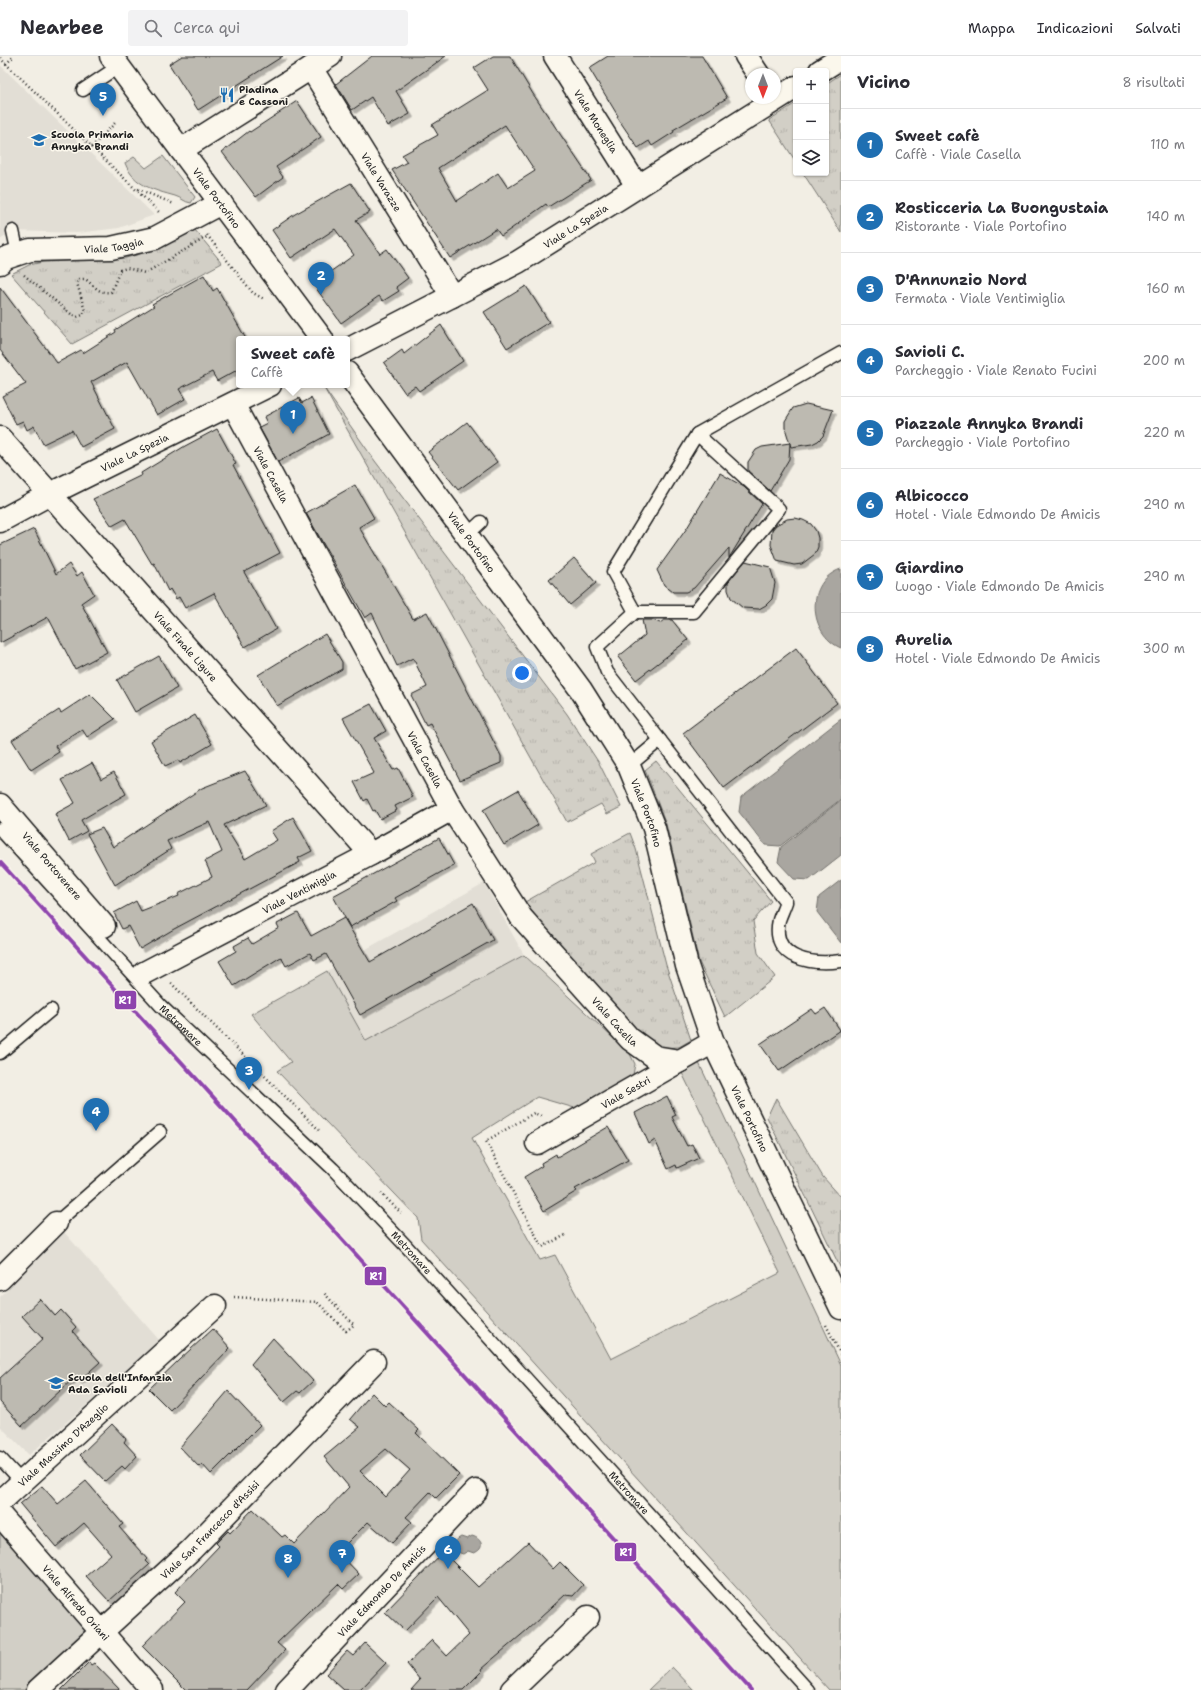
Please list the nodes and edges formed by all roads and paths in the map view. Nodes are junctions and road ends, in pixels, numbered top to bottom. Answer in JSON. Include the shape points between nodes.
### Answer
{"nodes":[{"id":1,"x":14,"y":56,"type":"edge"},
{"id":2,"x":330,"y":56,"type":"edge"},
{"id":3,"x":554,"y":56,"type":"edge"},
{"id":4,"x":746,"y":56,"type":"edge"},
{"id":5,"x":0,"y":58,"type":"edge"},
{"id":6,"x":841,"y":58,"type":"edge"},
{"id":7,"x":115,"y":61,"type":"edge"},
{"id":8,"x":6,"y":64,"type":"junction"},
{"id":9,"x":311,"y":68,"type":"junction"},
{"id":10,"x":754,"y":68,"type":"edge"},
{"id":11,"x":825,"y":68,"type":"edge"},
{"id":12,"x":793,"y":89,"type":"edge"},
{"id":13,"x":83,"y":90,"type":"dead end"},
{"id":14,"x":781,"y":95,"type":"edge"},
{"id":15,"x":769,"y":104,"type":"edge"},
{"id":16,"x":114,"y":123,"type":"dead end"},
{"id":17,"x":92,"y":147,"type":"junction"},
{"id":18,"x":181,"y":150,"type":"junction"},
{"id":19,"x":637,"y":186,"type":"junction"},
{"id":20,"x":136,"y":188,"type":"junction"},
{"id":21,"x":221,"y":202,"type":"junction"},
{"id":22,"x":194,"y":218,"type":"junction"},
{"id":23,"x":174,"y":229,"type":"junction"},
{"id":24,"x":13,"y":231,"type":"dead end"},
{"id":25,"x":213,"y":233,"type":"dead end"},
{"id":26,"x":208,"y":236,"type":"junction"},
{"id":27,"x":8,"y":258,"type":"edge"},
{"id":28,"x":452,"y":296,"type":"junction"},
{"id":29,"x":269,"y":305,"type":"dead end"},
{"id":30,"x":320,"y":336,"type":"edge"},
{"id":31,"x":350,"y":348,"type":"edge"},
{"id":32,"x":841,"y":353,"type":"edge"},
{"id":33,"x":350,"y":376,"type":"edge"},
{"id":34,"x":264,"y":388,"type":"edge"},
{"id":35,"x":233,"y":404,"type":"junction"},
{"id":36,"x":698,"y":434,"type":"junction"},
{"id":37,"x":0,"y":438,"type":"edge"},
{"id":38,"x":50,"y":494,"type":"junction"},
{"id":39,"x":0,"y":521,"type":"edge"},
{"id":40,"x":635,"y":612,"type":"junction"},
{"id":41,"x":660,"y":740,"type":"junction"},
{"id":42,"x":629,"y":766,"type":"junction"},
{"id":43,"x":0,"y":805,"type":"edge"},
{"id":44,"x":452,"y":809,"type":"junction"},
{"id":45,"x":0,"y":829,"type":"edge"},
{"id":46,"x":371,"y":854,"type":"junction"},
{"id":47,"x":104,"y":926,"type":"dead end"},
{"id":48,"x":841,"y":961,"type":"edge"},
{"id":49,"x":149,"y":970,"type":"joint"},
{"id":50,"x":51,"y":1010,"type":"dead end"},
{"id":51,"x":713,"y":1042,"type":"junction"},
{"id":52,"x":0,"y":1053,"type":"edge"},
{"id":53,"x":680,"y":1061,"type":"junction"},
{"id":54,"x":283,"y":1094,"type":"dead end"},
{"id":55,"x":565,"y":1127,"type":"junction"},
{"id":56,"x":160,"y":1132,"type":"dead end"},
{"id":57,"x":537,"y":1143,"type":"dead end"},
{"id":58,"x":56,"y":1224,"type":"joint"},
{"id":59,"x":566,"y":1235,"type":"dead end"},
{"id":60,"x":0,"y":1280,"type":"edge"},
{"id":61,"x":323,"y":1292,"type":"dead end"},
{"id":62,"x":215,"y":1306,"type":"joint"},
{"id":63,"x":833,"y":1314,"type":"edge"},
{"id":64,"x":841,"y":1356,"type":"edge"},
{"id":65,"x":374,"y":1362,"type":"dead end"},
{"id":66,"x":0,"y":1458,"type":"edge"},
{"id":67,"x":22,"y":1482,"type":"junction"},
{"id":68,"x":476,"y":1491,"type":"dead end"},
{"id":69,"x":0,"y":1502,"type":"edge"},
{"id":70,"x":0,"y":1515,"type":"edge"},
{"id":71,"x":588,"y":1617,"type":"dead end"},
{"id":72,"x":101,"y":1632,"type":"junction"},
{"id":73,"x":38,"y":1690,"type":"edge"},
{"id":74,"x":152,"y":1690,"type":"edge"},
{"id":75,"x":287,"y":1690,"type":"edge"},
{"id":76,"x":512,"y":1690,"type":"edge"},
{"id":77,"x":808,"y":1690,"type":"edge"}],
"edges":[{"from":1,"to":8,"type":"path"},
{"from":2,"to":9,"type":"street"},
{"from":3,"to":19,"type":"street","name":"Viale Moneglia"},
{"from":4,"to":10,"type":"street"},
{"from":5,"to":8,"type":"path"},
{"from":6,"to":11,"type":"street"},
{"from":7,"to":13,"type":"lane"},
{"from":7,"to":18,"type":"street","name":"Viale Portofino"},
{"from":8,"to":17,"type":"path"},
{"from":9,"to":18,"type":"street"},
{"from":9,"to":28,"type":"street","name":"Viale Varazze"},
{"from":12,"to":14,"type":"street","name":"Viale La Spezia"},
{"from":15,"to":19,"type":"street","name":"Viale La Spezia","via":[[740,130]]},
{"from":16,"to":17,"type":"path"},
{"from":17,"to":20,"type":"path"},
{"from":18,"to":21,"type":"street","name":"Viale Portofino"},
{"from":19,"to":28,"type":"street","name":"Viale La Spezia","via":[[518,262]]},
{"from":20,"to":22,"type":"path","via":[[161,200],[184,206]]},
{"from":20,"to":23,"type":"path"},
{"from":21,"to":22,"type":"street","name":"Viale Taggia"},
{"from":21,"to":30,"type":"street","name":"Viale Portofino"},
{"from":22,"to":23,"type":"street","name":"Viale Taggia"},
{"from":22,"to":26,"type":"path"},
{"from":23,"to":27,"type":"street","name":"Viale Taggia","via":[[155,238],[110,248],[30,250]]},
{"from":24,"to":27,"type":"lane"},
{"from":25,"to":26,"type":"path"},
{"from":26,"to":27,"type":"path","via":[[145,273],[127,268],[120,270],[110,292],[98,291],[86,279],[79,279],[77,283],[86,310],[83,315],[77,317],[18,271]]},
{"from":26,"to":29,"type":"path","via":[[253,294],[265,299]]},
{"from":28,"to":31,"type":"street","name":"Viale La Spezia"},
{"from":32,"to":36,"type":"lane"},
{"from":33,"to":42,"type":"street","name":"Viale Portofino","via":[[404,438],[474,528]]},
{"from":34,"to":35,"type":"street","name":"Viale La Spezia"},
{"from":35,"to":38,"type":"street","name":"Viale La Spezia"},
{"from":35,"to":44,"type":"street","name":"Viale Casella"},
{"from":36,"to":40,"type":"lane","via":[[613,572]]},
{"from":36,"to":40,"type":"lane","via":[[779,509],[694,612]]},
{"from":37,"to":38,"type":"street","name":"Viale Finale Ligure"},
{"from":38,"to":39,"type":"street","name":"Viale La Spezia"},
{"from":38,"to":46,"type":"street","name":"Viale Finale Ligure"},
{"from":40,"to":41,"type":"lane","via":[[597,647],[607,672]]},
{"from":41,"to":42,"type":"lane"},
{"from":41,"to":48,"type":"lane","via":[[786,902],[779,921],[780,941],[790,954],[805,961]]},
{"from":42,"to":51,"type":"street","name":"Viale Portofino","via":[[654,828],[687,966]]},
{"from":43,"to":47,"type":"street","name":"Viale Portovenere"},
{"from":44,"to":46,"type":"street","name":"Viale Ventimiglia"},
{"from":44,"to":53,"type":"street","name":"Viale Casella","via":[[521,917],[619,1027],[655,1058]]},
{"from":45,"to":77,"type":"lane","name":"Metromare","via":[[161,1006],[333,1169],[407,1247]]},
{"from":46,"to":49,"type":"street","name":"Viale Ventimiglia"},
{"from":49,"to":54,"type":"path"},
{"from":50,"to":52,"type":"lane"},
{"from":51,"to":53,"type":"street","name":"Viale Sestri"},
{"from":51,"to":63,"type":"street","name":"Viale Portofino"},
{"from":53,"to":55,"type":"street","name":"Viale Sestri"},
{"from":55,"to":57,"type":"street","name":"Viale Sestri"},
{"from":55,"to":59,"type":"path","via":[[534,1113],[486,1141],[542,1247]]},
{"from":56,"to":58,"type":"lane"},
{"from":58,"to":60,"type":"street"},
{"from":61,"to":62,"type":"path","via":[[354,1324],[346,1331],[317,1302],[227,1296]]},
{"from":62,"to":67,"type":"street","name":"Viale Massimo D'Azeglio"},
{"from":63,"to":64,"type":"path"},
{"from":65,"to":72,"type":"street","name":"Viale San Francesco d'Assisi","via":[[191,1550]]},
{"from":66,"to":67,"type":"lane"},
{"from":67,"to":69,"type":"street","name":"Viale Massimo D'Azeglio"},
{"from":68,"to":75,"type":"street","name":"Viale Edmondo De Amicis"},
{"from":70,"to":72,"type":"street","name":"Viale Alfredo Oriani"},
{"from":71,"to":76,"type":"street"},
{"from":72,"to":73,"type":"street","name":"Viale San Francesco d'Assisi"},
{"from":72,"to":74,"type":"street","name":"Viale Alfredo Oriani"}]}
